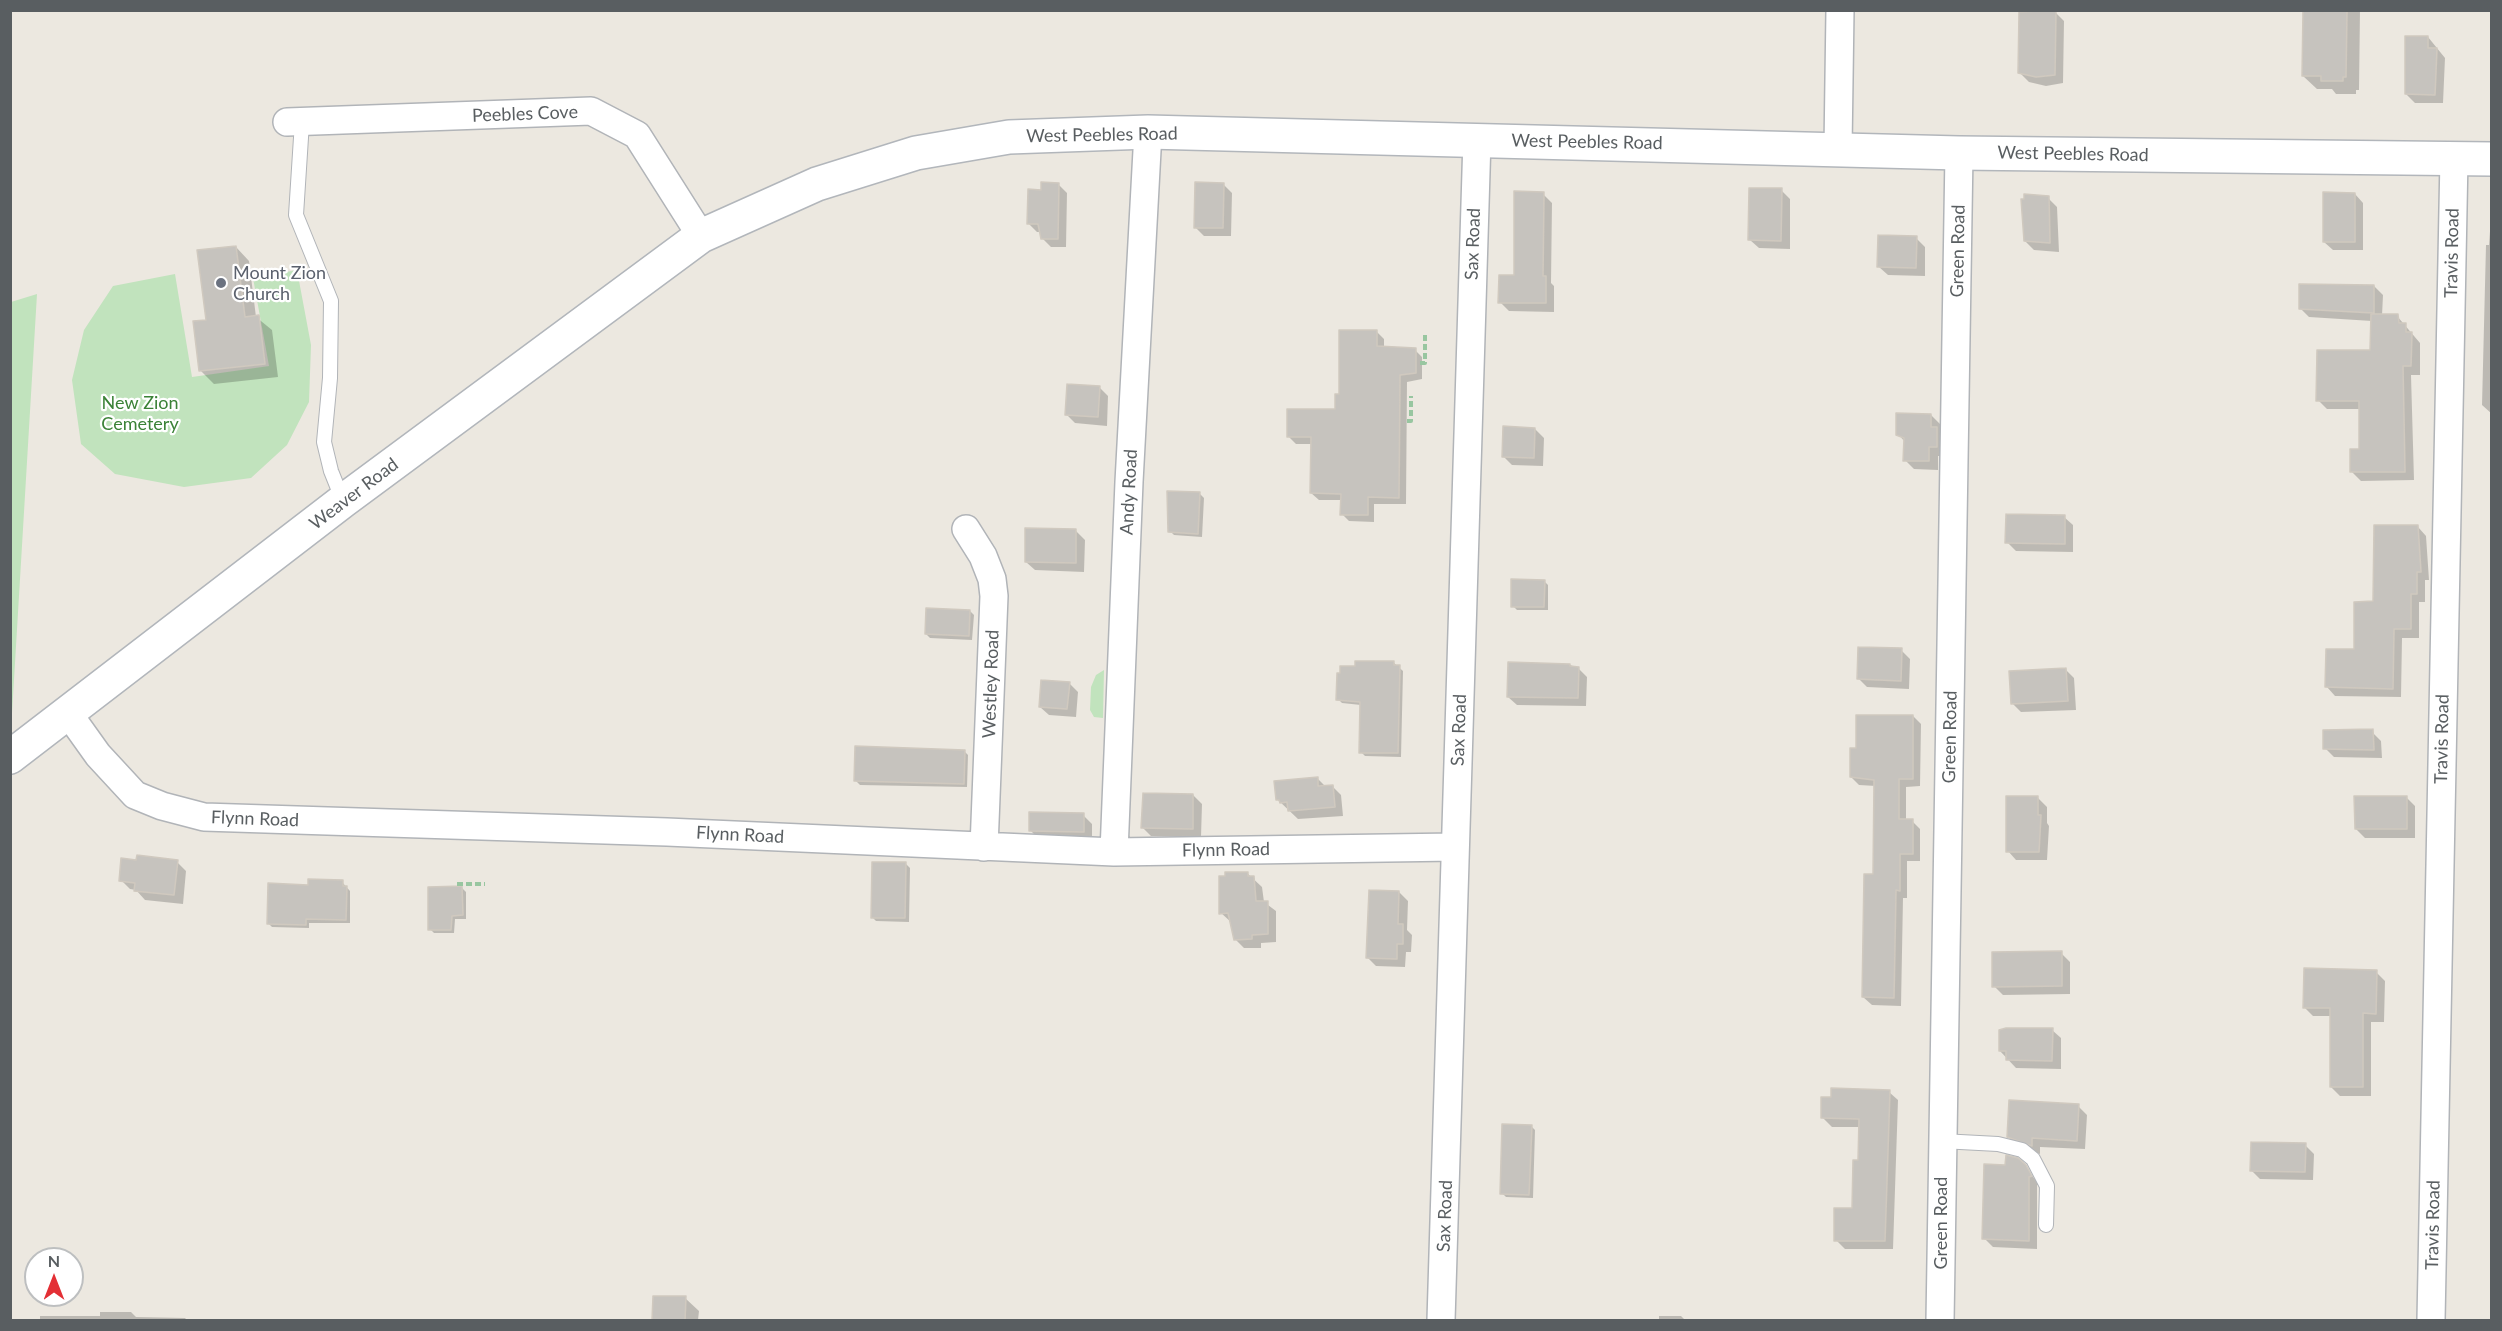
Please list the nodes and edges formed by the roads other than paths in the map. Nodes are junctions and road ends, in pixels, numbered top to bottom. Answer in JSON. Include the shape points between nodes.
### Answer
{"nodes":[{"id":1,"x":1840,"y":10,"type":"edge"},
{"id":2,"x":295,"y":122,"type":"joint"},
{"id":3,"x":1148,"y":132,"type":"junction"},
{"id":4,"x":1477,"y":139,"type":"junction"},
{"id":5,"x":1838,"y":148,"type":"junction"},
{"id":6,"x":1959,"y":153,"type":"junction"},
{"id":7,"x":2454,"y":158,"type":"junction"},
{"id":8,"x":2492,"y":159,"type":"edge"},
{"id":9,"x":701,"y":236,"type":"junction"},
{"id":10,"x":343,"y":501,"type":"junction"},
{"id":11,"x":966,"y":529,"type":"dead end"},
{"id":12,"x":68,"y":713,"type":"junction"},
{"id":13,"x":10,"y":757,"type":"edge"},
{"id":14,"x":984,"y":847,"type":"junction"},
{"id":15,"x":1455,"y":848,"type":"junction"},
{"id":16,"x":1114,"y":852,"type":"junction"},
{"id":17,"x":1941,"y":1141,"type":"junction"},
{"id":18,"x":2046,"y":1225,"type":"dead end"},
{"id":19,"x":1441,"y":1320,"type":"edge"},
{"id":20,"x":1940,"y":1320,"type":"edge"},
{"id":21,"x":2431,"y":1320,"type":"edge"}],
"edges":[{"from":1,"to":5,"type":"street"},
{"from":2,"to":9,"type":"street","name":"Peebles Cove","via":[[591,111],[637,135]]},
{"from":2,"to":10,"type":"lane","via":[[296,215],[331,301],[324,442]]},
{"from":3,"to":4,"type":"main road","name":"West Peebles Road"},
{"from":3,"to":9,"type":"main road","name":"West Peebles Road","via":[[1009,137],[916,153],[817,184]]},
{"from":3,"to":16,"type":"street","name":"Andy Road"},
{"from":4,"to":5,"type":"main road","name":"West Peebles Road"},
{"from":4,"to":15,"type":"street","name":"Sax Road"},
{"from":5,"to":6,"type":"main road","name":"West Peebles Road"},
{"from":6,"to":7,"type":"main road","name":"West Peebles Road"},
{"from":6,"to":17,"type":"street","name":"Green Road"},
{"from":7,"to":8,"type":"main road","name":"West Peebles Road"},
{"from":7,"to":21,"type":"street","name":"Travis Road"},
{"from":9,"to":10,"type":"main road","name":"Weaver Road"},
{"from":10,"to":12,"type":"main road","name":"Weaver Road"},
{"from":11,"to":14,"type":"street","name":"Westley Road","via":[[992,579],[994,596]]},
{"from":12,"to":13,"type":"main road","name":"Weaver Road"},
{"from":12,"to":14,"type":"street","name":"Flynn Road","via":[[98,755],[135,795],[204,817]]},
{"from":14,"to":16,"type":"street","name":"Flynn Road"},
{"from":15,"to":16,"type":"street","name":"Flynn Road"},
{"from":15,"to":19,"type":"street","name":"Sax Road"},
{"from":17,"to":18,"type":"lane","via":[[1998,1144],[2022,1150],[2033,1159],[2047,1186]]},
{"from":17,"to":20,"type":"street","name":"Green Road"}]}
